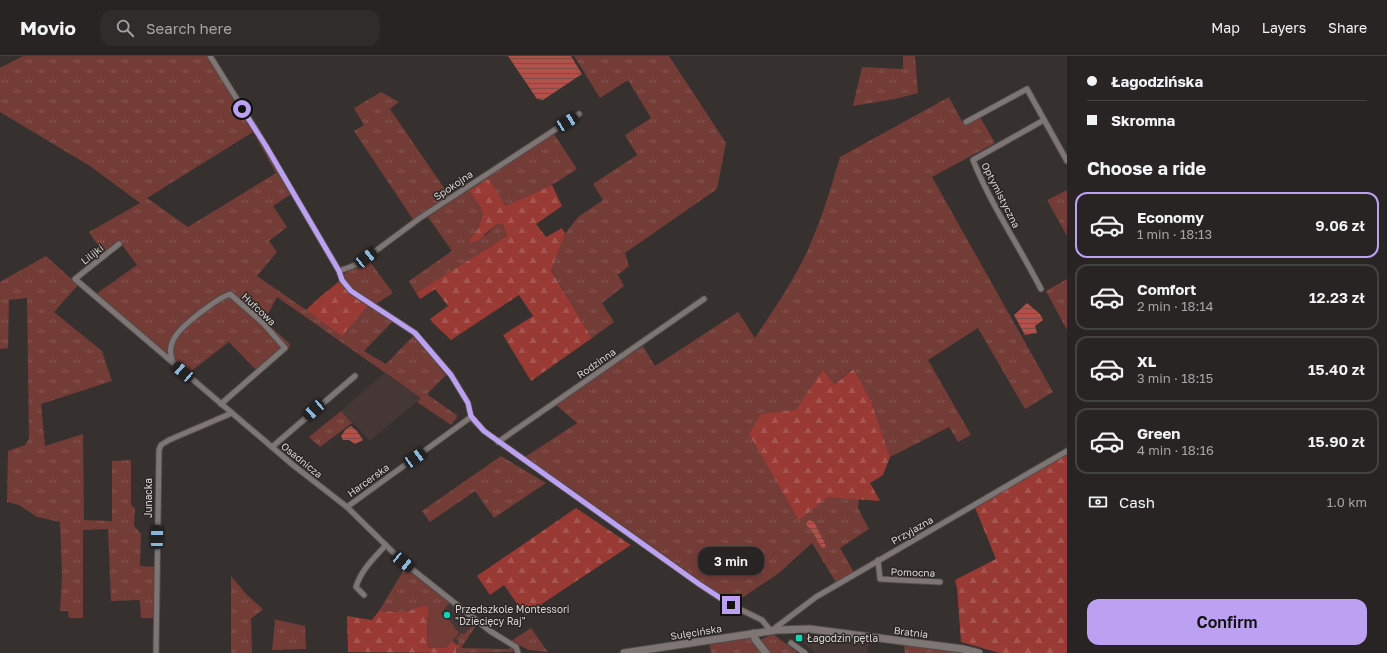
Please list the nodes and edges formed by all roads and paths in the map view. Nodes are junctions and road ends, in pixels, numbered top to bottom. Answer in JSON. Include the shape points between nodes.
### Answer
{"nodes":[{"id":1,"x":210,"y":56,"type":"edge"},
{"id":2,"x":579,"y":114,"type":"dead end"},
{"id":3,"x":1044,"y":120,"type":"junction"},
{"id":4,"x":966,"y":122,"type":"dead end"},
{"id":5,"x":1067,"y":160,"type":"edge"},
{"id":6,"x":119,"y":244,"type":"dead end"},
{"id":7,"x":339,"y":271,"type":"junction"},
{"id":8,"x":75,"y":279,"type":"joint"},
{"id":9,"x":1041,"y":289,"type":"dead end"},
{"id":10,"x":704,"y":299,"type":"dead end"},
{"id":11,"x":173,"y":363,"type":"junction"},
{"id":12,"x":354,"y":376,"type":"dead end"},
{"id":13,"x":221,"y":404,"type":"junction"},
{"id":14,"x":232,"y":413,"type":"junction"},
{"id":15,"x":471,"y":416,"type":"junction"},
{"id":16,"x":498,"y":442,"type":"junction"},
{"id":17,"x":272,"y":447,"type":"junction"},
{"id":18,"x":1067,"y":451,"type":"edge"},
{"id":19,"x":347,"y":507,"type":"junction"},
{"id":20,"x":386,"y":545,"type":"junction"},
{"id":21,"x":878,"y":560,"type":"junction"},
{"id":22,"x":940,"y":582,"type":"dead end"},
{"id":23,"x":364,"y":595,"type":"dead end"},
{"id":24,"x":771,"y":631,"type":"junction"},
{"id":25,"x":754,"y":633,"type":"junction"},
{"id":26,"x":791,"y":643,"type":"dead end"},
{"id":27,"x":156,"y":653,"type":"edge"},
{"id":28,"x":518,"y":653,"type":"edge"},
{"id":29,"x":624,"y":653,"type":"edge"},
{"id":30,"x":766,"y":653,"type":"edge"},
{"id":31,"x":805,"y":653,"type":"edge"},
{"id":32,"x":979,"y":653,"type":"edge"}],
"edges":[{"from":1,"to":7,"type":"street"},
{"from":2,"to":7,"type":"street","name":"Spokojna","via":[[420,218],[358,264]]},
{"from":3,"to":4,"type":"street","via":[[1027,89]]},
{"from":3,"to":5,"type":"street"},
{"from":3,"to":9,"type":"street","name":"Optymistyczna","via":[[973,160],[996,208]]},
{"from":6,"to":8,"type":"street","name":"Lilijki"},
{"from":7,"to":15,"type":"street","via":[[342,280],[351,291],[415,333],[451,375],[468,403]]},
{"from":8,"to":11,"type":"street","name":"Osadnicza"},
{"from":10,"to":16,"type":"street","name":"Rodzinna"},
{"from":11,"to":13,"type":"street","name":"Osadnicza"},
{"from":11,"to":13,"type":"street","name":"Hufcowa","via":[[169,354],[174,337],[181,328],[220,298],[230,294],[263,323],[285,348]]},
{"from":12,"to":17,"type":"street"},
{"from":13,"to":14,"type":"street","name":"Osadnicza"},
{"from":14,"to":17,"type":"street","name":"Osadnicza"},
{"from":14,"to":27,"type":"street","name":"Junacka","via":[[169,440],[158,450]]},
{"from":15,"to":16,"type":"street"},
{"from":15,"to":19,"type":"street","name":"Harcerska","via":[[439,442]]},
{"from":16,"to":24,"type":"street","via":[[699,584],[731,605],[762,620]]},
{"from":17,"to":19,"type":"street","name":"Osadnicza"},
{"from":18,"to":21,"type":"street","name":"Przyjazna"},
{"from":19,"to":20,"type":"street","name":"Osadnicza"},
{"from":20,"to":23,"type":"street","via":[[358,578],[356,587]]},
{"from":20,"to":28,"type":"street","name":"Osadnicza","via":[[403,562],[473,618],[516,647]]},
{"from":21,"to":22,"type":"street","name":"Pomocna","via":[[880,579]]},
{"from":21,"to":24,"type":"street","name":"Przyjazna","via":[[816,596]]},
{"from":24,"to":25,"type":"street","name":"Sulęcińska"},
{"from":24,"to":32,"type":"street","name":"Bratnia","via":[[810,629]]},
{"from":25,"to":29,"type":"street","name":"Sulęcińska"},
{"from":25,"to":30,"type":"street","via":[[755,639]]},
{"from":26,"to":31,"type":"street"}]}
